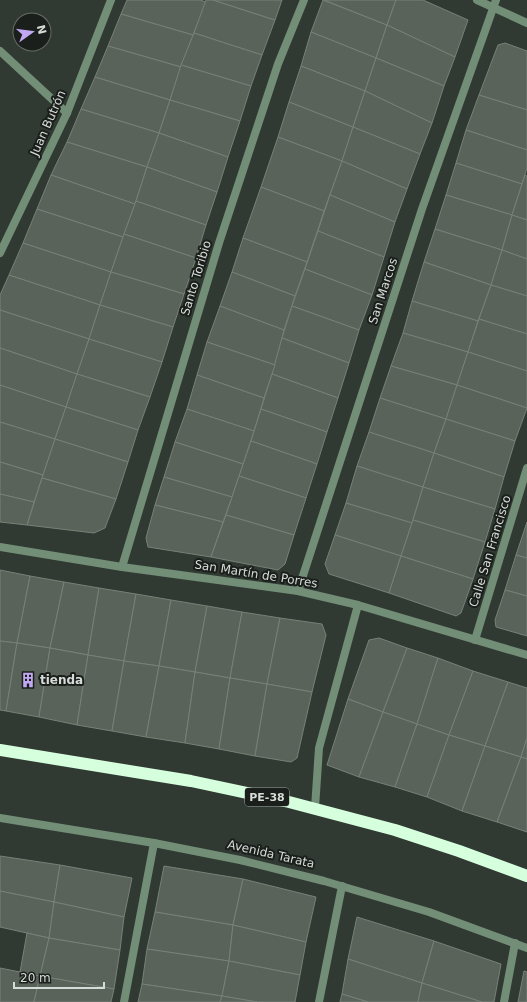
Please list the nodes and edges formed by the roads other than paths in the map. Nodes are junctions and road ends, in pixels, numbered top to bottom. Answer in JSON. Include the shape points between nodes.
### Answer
{"nodes":[{"id":1,"x":111,"y":0,"type":"edge"},
{"id":2,"x":304,"y":0,"type":"edge"},
{"id":3,"x":477,"y":0,"type":"edge"},
{"id":4,"x":495,"y":4,"type":"edge"},
{"id":5,"x":527,"y":23,"type":"edge"},
{"id":6,"x":0,"y":51,"type":"edge"},
{"id":7,"x":67,"y":112,"type":"junction"},
{"id":8,"x":0,"y":253,"type":"edge"},
{"id":9,"x":527,"y":468,"type":"edge"},
{"id":10,"x":0,"y":547,"type":"edge"},
{"id":11,"x":122,"y":567,"type":"junction"},
{"id":12,"x":298,"y":590,"type":"junction"},
{"id":13,"x":358,"y":605,"type":"junction"},
{"id":14,"x":475,"y":640,"type":"junction"},
{"id":15,"x":527,"y":655,"type":"edge"},
{"id":16,"x":0,"y":750,"type":"edge"},
{"id":17,"x":315,"y":808,"type":"junction"},
{"id":18,"x":0,"y":818,"type":"edge"},
{"id":19,"x":154,"y":843,"type":"junction"},
{"id":20,"x":527,"y":876,"type":"edge"},
{"id":21,"x":342,"y":886,"type":"junction"},
{"id":22,"x":515,"y":944,"type":"junction"},
{"id":23,"x":527,"y":948,"type":"edge"},
{"id":24,"x":124,"y":1002,"type":"edge"},
{"id":25,"x":319,"y":1002,"type":"edge"},
{"id":26,"x":504,"y":1002,"type":"edge"}],
"edges":[{"from":1,"to":7,"type":"street","name":"Juan Butrón"},
{"from":2,"to":11,"type":"street","name":"Santo Toribio","via":[[278,64],[219,243]]},
{"from":3,"to":4,"type":"street"},
{"from":4,"to":5,"type":"street"},
{"from":4,"to":12,"type":"street","name":"San Marcos","via":[[422,209]]},
{"from":6,"to":7,"type":"street"},
{"from":7,"to":8,"type":"street","name":"Juan Butrón"},
{"from":9,"to":14,"type":"street","name":"Calle San Francisco"},
{"from":10,"to":11,"type":"street","name":"San Martín de Porres"},
{"from":11,"to":12,"type":"street","name":"San Martín de Porres"},
{"from":12,"to":13,"type":"street","name":"San Martín de Porres"},
{"from":13,"to":14,"type":"street","name":"San Martín de Porres"},
{"from":13,"to":17,"type":"street","via":[[319,748]]},
{"from":14,"to":15,"type":"street","name":"San Martín de Porres"},
{"from":16,"to":17,"type":"highway","number":"PE-38","via":[[191,781]]},
{"from":17,"to":20,"type":"highway","number":"PE-38","via":[[395,830]]},
{"from":18,"to":19,"type":"street","name":"Avenida Tarata"},
{"from":19,"to":21,"type":"street","name":"Avenida Tarata","via":[[240,860]]},
{"from":19,"to":24,"type":"street"},
{"from":21,"to":22,"type":"street","name":"Avenida Tarata","via":[[429,912]]},
{"from":21,"to":25,"type":"street"},
{"from":22,"to":23,"type":"street","name":"Avenida Tarata"},
{"from":22,"to":26,"type":"street"}]}
